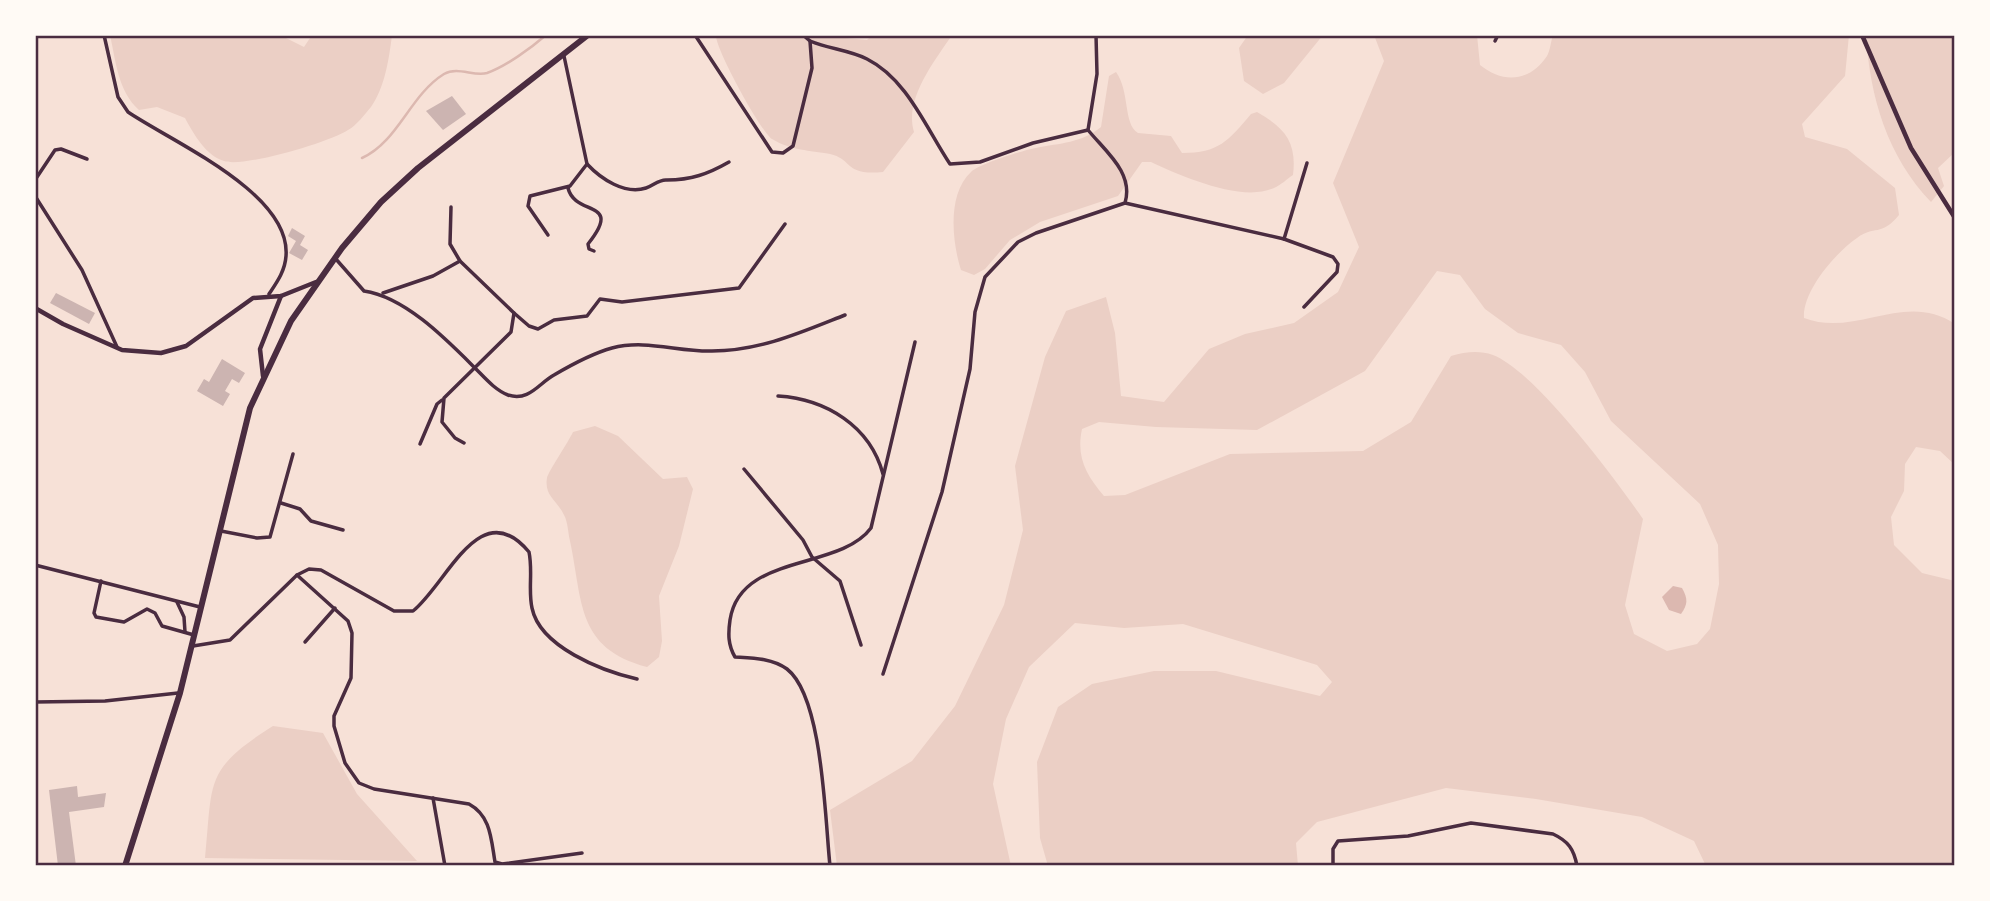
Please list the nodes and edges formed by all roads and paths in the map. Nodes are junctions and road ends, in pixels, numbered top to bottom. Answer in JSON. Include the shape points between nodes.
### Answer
{"nodes":[{"id":1,"x":104,"y":35,"type":"edge"},
{"id":2,"x":588,"y":35,"type":"edge"},
{"id":3,"x":695,"y":35,"type":"edge"},
{"id":4,"x":803,"y":35,"type":"edge"},
{"id":5,"x":1097,"y":35,"type":"edge"},
{"id":6,"x":1498,"y":35,"type":"edge"},
{"id":7,"x":1862,"y":35,"type":"edge"},
{"id":8,"x":810,"y":41,"type":"junction"},
{"id":9,"x":1495,"y":41,"type":"dead end"},
{"id":10,"x":564,"y":54,"type":"junction"},
{"id":11,"x":1088,"y":130,"type":"junction"},
{"id":12,"x":87,"y":159,"type":"dead end"},
{"id":13,"x":729,"y":162,"type":"dead end"},
{"id":14,"x":1307,"y":163,"type":"dead end"},
{"id":15,"x":587,"y":164,"type":"junction"},
{"id":16,"x":35,"y":180,"type":"edge"},
{"id":17,"x":568,"y":187,"type":"junction"},
{"id":18,"x":35,"y":196,"type":"edge"},
{"id":19,"x":1125,"y":203,"type":"junction"},
{"id":20,"x":451,"y":207,"type":"dead end"},
{"id":21,"x":1955,"y":218,"type":"edge"},
{"id":22,"x":785,"y":224,"type":"dead end"},
{"id":23,"x":548,"y":234,"type":"dead end"},
{"id":24,"x":1284,"y":239,"type":"junction"},
{"id":25,"x":594,"y":251,"type":"dead end"},
{"id":26,"x":335,"y":258,"type":"junction"},
{"id":27,"x":460,"y":261,"type":"junction"},
{"id":28,"x":317,"y":282,"type":"junction"},
{"id":29,"x":383,"y":293,"type":"junction"},
{"id":30,"x":269,"y":294,"type":"junction"},
{"id":31,"x":281,"y":296,"type":"junction"},
{"id":32,"x":1304,"y":307,"type":"dead end"},
{"id":33,"x":35,"y":308,"type":"edge"},
{"id":34,"x":514,"y":313,"type":"junction"},
{"id":35,"x":845,"y":316,"type":"dead end"},
{"id":36,"x":915,"y":342,"type":"dead end"},
{"id":37,"x":117,"y":347,"type":"junction"},
{"id":38,"x":475,"y":368,"type":"junction"},
{"id":39,"x":263,"y":376,"type":"junction"},
{"id":40,"x":778,"y":396,"type":"dead end"},
{"id":41,"x":444,"y":398,"type":"junction"},
{"id":42,"x":464,"y":443,"type":"dead end"},
{"id":43,"x":420,"y":444,"type":"dead end"},
{"id":44,"x":293,"y":454,"type":"dead end"},
{"id":45,"x":744,"y":469,"type":"dead end"},
{"id":46,"x":884,"y":476,"type":"junction"},
{"id":47,"x":281,"y":503,"type":"junction"},
{"id":48,"x":343,"y":530,"type":"dead end"},
{"id":49,"x":219,"y":531,"type":"junction"},
{"id":50,"x":812,"y":557,"type":"junction"},
{"id":51,"x":35,"y":565,"type":"edge"},
{"id":52,"x":297,"y":575,"type":"junction"},
{"id":53,"x":101,"y":581,"type":"junction"},
{"id":54,"x":176,"y":601,"type":"junction"},
{"id":55,"x":200,"y":607,"type":"junction"},
{"id":56,"x":335,"y":608,"type":"junction"},
{"id":57,"x":185,"y":632,"type":"junction"},
{"id":58,"x":194,"y":635,"type":"junction"},
{"id":59,"x":304,"y":642,"type":"dead end"},
{"id":60,"x":861,"y":645,"type":"dead end"},
{"id":61,"x":191,"y":647,"type":"junction"},
{"id":62,"x":883,"y":674,"type":"dead end"},
{"id":63,"x":637,"y":679,"type":"dead end"},
{"id":64,"x":180,"y":693,"type":"junction"},
{"id":65,"x":35,"y":702,"type":"edge"},
{"id":66,"x":433,"y":797,"type":"junction"},
{"id":67,"x":582,"y":853,"type":"dead end"},
{"id":68,"x":125,"y":866,"type":"edge"},
{"id":69,"x":445,"y":866,"type":"edge"},
{"id":70,"x":830,"y":866,"type":"edge"},
{"id":71,"x":1333,"y":866,"type":"edge"},
{"id":72,"x":1577,"y":866,"type":"edge"}],
"edges":[{"from":1,"to":30,"type":"street","via":[[118,97],[128,113],[233,178],[273,216],[286,254],[282,275]]},
{"from":2,"to":10,"type":"main road"},
{"from":3,"to":8,"type":"street","via":[[772,152],[783,153],[793,146],[812,68]]},
{"from":4,"to":8,"type":"street"},
{"from":5,"to":11,"type":"street","via":[[1097,74]]},
{"from":6,"to":9,"type":"street"},
{"from":7,"to":21,"type":"street","via":[[1911,148]]},
{"from":8,"to":11,"type":"street","via":[[877,66],[916,107],[950,164],[980,162]]},
{"from":10,"to":15,"type":"street"},
{"from":10,"to":26,"type":"main road","via":[[418,168],[381,202]]},
{"from":11,"to":19,"type":"street","via":[[1125,176]]},
{"from":12,"to":16,"type":"street","via":[[55,150]]},
{"from":13,"to":15,"type":"street","via":[[708,174],[684,181],[662,180],[637,190],[608,181]]},
{"from":14,"to":24,"type":"street"},
{"from":15,"to":17,"type":"street"},
{"from":17,"to":23,"type":"street","via":[[528,199]]},
{"from":17,"to":25,"type":"street","via":[[574,199],[600,213],[601,227],[589,244]]},
{"from":18,"to":37,"type":"street","via":[[82,270]]},
{"from":19,"to":24,"type":"street"},
{"from":19,"to":62,"type":"street","via":[[1018,242],[985,276],[942,492]]},
{"from":20,"to":27,"type":"street","via":[[450,244]]},
{"from":22,"to":34,"type":"street","via":[[739,288],[622,302],[600,299],[587,316],[554,320],[538,328]]},
{"from":24,"to":32,"type":"street","via":[[1333,257],[1338,264],[1337,272]]},
{"from":26,"to":28,"type":"main road"},
{"from":26,"to":29,"type":"street","via":[[364,291]]},
{"from":27,"to":29,"type":"street"},
{"from":27,"to":34,"type":"street"},
{"from":28,"to":31,"type":"street"},
{"from":28,"to":39,"type":"main road"},
{"from":29,"to":38,"type":"street"},
{"from":30,"to":31,"type":"street"},
{"from":30,"to":37,"type":"street","via":[[253,298],[186,346],[161,353]]},
{"from":31,"to":39,"type":"street","via":[[260,349]]},
{"from":33,"to":37,"type":"street"},
{"from":34,"to":38,"type":"street","via":[[511,332]]},
{"from":35,"to":38,"type":"street","via":[[744,350],[698,351],[646,344],[611,348],[522,396],[508,394]]},
{"from":36,"to":46,"type":"street"},
{"from":38,"to":41,"type":"street"},
{"from":39,"to":49,"type":"main road","via":[[250,408]]},
{"from":40,"to":46,"type":"street","via":[[821,403],[858,430],[878,453]]},
{"from":41,"to":42,"type":"street","via":[[442,422]]},
{"from":41,"to":43,"type":"street"},
{"from":44,"to":47,"type":"street"},
{"from":45,"to":50,"type":"street"},
{"from":46,"to":50,"type":"street","via":[[876,514],[865,536],[848,548]]},
{"from":47,"to":48,"type":"street","via":[[300,509],[311,521]]},
{"from":47,"to":49,"type":"street","via":[[267,538]]},
{"from":49,"to":55,"type":"main road"},
{"from":50,"to":60,"type":"street","via":[[840,582]]},
{"from":50,"to":70,"type":"street","via":[[760,579],[739,596],[731,610],[729,646],[735,657],[771,662],[786,668],[799,682],[815,728]]},
{"from":51,"to":53,"type":"street"},
{"from":52,"to":56,"type":"street"},
{"from":52,"to":61,"type":"street","via":[[230,640]]},
{"from":52,"to":63,"type":"street","via":[[321,570],[403,613],[413,611],[438,587],[473,539],[504,533],[529,552],[532,607],[548,637],[583,661]]},
{"from":53,"to":54,"type":"street"},
{"from":53,"to":57,"type":"street","via":[[95,616],[124,622],[147,609],[162,626]]},
{"from":54,"to":55,"type":"street"},
{"from":54,"to":57,"type":"street","via":[[183,611]]},
{"from":55,"to":58,"type":"main road"},
{"from":56,"to":59,"type":"street"},
{"from":56,"to":66,"type":"street","via":[[352,633],[351,678],[334,716],[345,763],[359,783],[374,789]]},
{"from":57,"to":58,"type":"street"},
{"from":58,"to":61,"type":"main road"},
{"from":61,"to":64,"type":"main road"},
{"from":64,"to":65,"type":"street"},
{"from":64,"to":68,"type":"main road"},
{"from":66,"to":67,"type":"street","via":[[479,809],[488,823],[495,862],[523,863]]},
{"from":66,"to":69,"type":"street"},
{"from":71,"to":72,"type":"street","via":[[1338,841],[1408,836],[1471,822],[1553,834],[1572,848]]}]}
